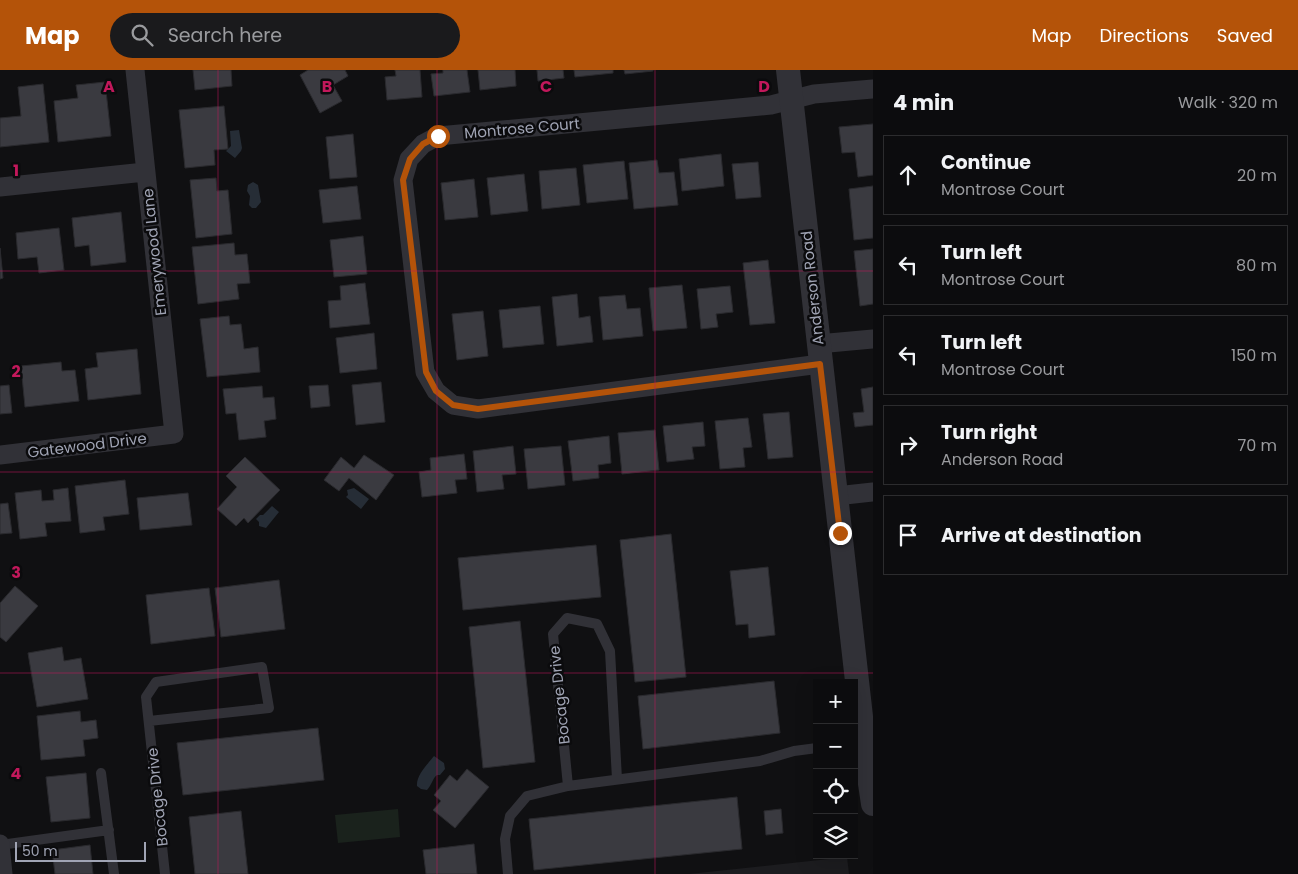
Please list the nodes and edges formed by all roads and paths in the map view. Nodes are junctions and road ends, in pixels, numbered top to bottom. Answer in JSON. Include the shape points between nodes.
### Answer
{"nodes":[{"id":1,"x":135,"y":70,"type":"edge"},
{"id":2,"x":788,"y":70,"type":"edge"},
{"id":3,"x":873,"y":89,"type":"edge"},
{"id":4,"x":791,"y":100,"type":"junction"},
{"id":5,"x":145,"y":172,"type":"junction"},
{"id":6,"x":0,"y":187,"type":"edge"},
{"id":7,"x":873,"y":339,"type":"edge"},
{"id":8,"x":819,"y":354,"type":"junction"},
{"id":9,"x":174,"y":434,"type":"joint"},
{"id":10,"x":0,"y":455,"type":"edge"},
{"id":11,"x":873,"y":492,"type":"edge"},
{"id":12,"x":836,"y":496,"type":"junction"},
{"id":13,"x":149,"y":721,"type":"junction"},
{"id":14,"x":859,"y":744,"type":"edge"},
{"id":15,"x":813,"y":749,"type":"edge"},
{"id":16,"x":101,"y":773,"type":"dead end"},
{"id":17,"x":617,"y":779,"type":"junction"},
{"id":18,"x":568,"y":786,"type":"junction"},
{"id":19,"x":873,"y":804,"type":"edge"},
{"id":20,"x":108,"y":830,"type":"junction"},
{"id":21,"x":0,"y":845,"type":"edge"},
{"id":22,"x":4,"y":874,"type":"edge"},
{"id":23,"x":114,"y":874,"type":"edge"},
{"id":24,"x":165,"y":874,"type":"edge"},
{"id":25,"x":508,"y":874,"type":"edge"}],
"edges":[{"from":1,"to":5,"type":"street","name":"Emerywood Lane"},
{"from":2,"to":4,"type":"street","name":"Anderson Road"},
{"from":3,"to":4,"type":"street","name":"Montrose Court","via":[[814,94]]},
{"from":4,"to":8,"type":"street","name":"Anderson Road"},
{"from":4,"to":8,"type":"street","name":"Montrose Court","via":[[770,105],[438,136],[423,144],[410,159],[403,180],[426,372],[436,391],[453,405],[478,409]]},
{"from":5,"to":6,"type":"street"},
{"from":5,"to":9,"type":"street","name":"Emerywood Lane"},
{"from":7,"to":8,"type":"street","name":"Montrose Court"},
{"from":8,"to":12,"type":"street","name":"Anderson Road"},
{"from":9,"to":10,"type":"street","name":"Gatewood Drive"},
{"from":11,"to":12,"type":"street"},
{"from":12,"to":14,"type":"street","name":"Anderson Road"},
{"from":13,"to":13,"type":"lane","name":"Bocage Drive","via":[[146,697],[156,682],[262,667],[269,708]]},
{"from":13,"to":24,"type":"lane","name":"Bocage Drive"},
{"from":14,"to":19,"type":"street","name":"Anderson Road"},
{"from":15,"to":17,"type":"lane","via":[[760,761]]},
{"from":16,"to":20,"type":"lane"},
{"from":17,"to":18,"type":"lane"},
{"from":17,"to":18,"type":"lane","name":"Bocage Drive","via":[[610,651],[597,624],[567,618],[553,634]]},
{"from":18,"to":25,"type":"lane","via":[[527,796],[510,816],[505,839]]},
{"from":20,"to":21,"type":"lane"},
{"from":20,"to":23,"type":"lane"},
{"from":21,"to":22,"type":"street"}]}
